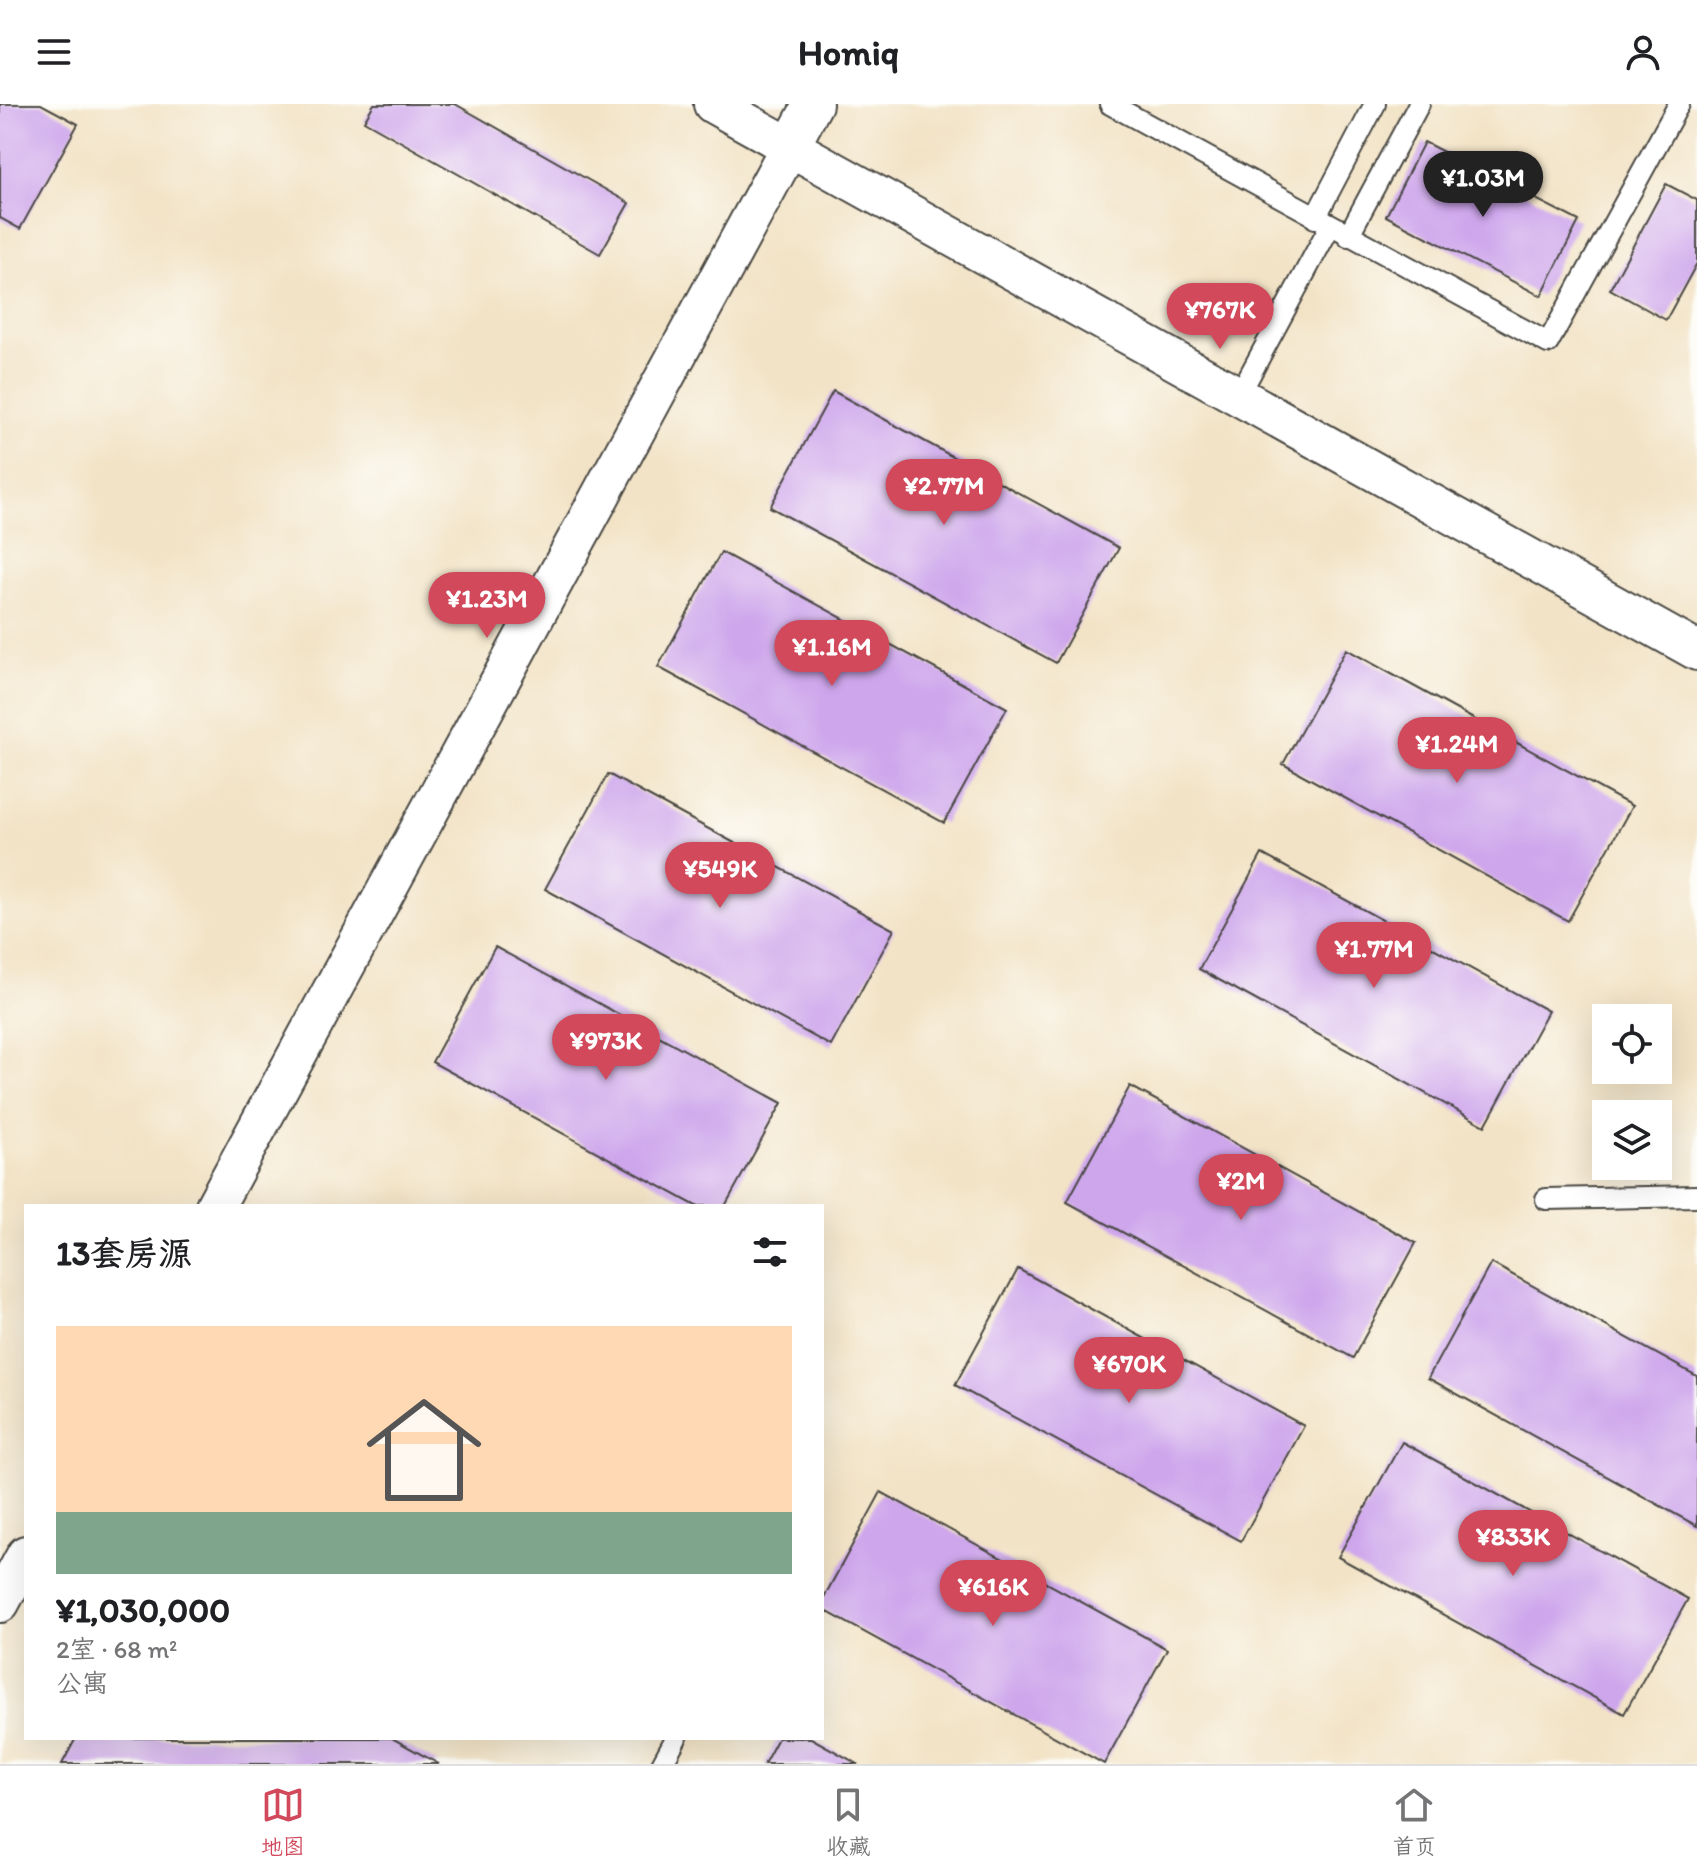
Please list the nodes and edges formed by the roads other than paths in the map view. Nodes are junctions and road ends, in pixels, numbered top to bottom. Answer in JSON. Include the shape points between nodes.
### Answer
{"nodes":[{"id":1,"x":713,"y":104,"type":"edge"},
{"id":2,"x":813,"y":104,"type":"edge"},
{"id":3,"x":1110,"y":104,"type":"edge"},
{"id":4,"x":1375,"y":104,"type":"edge"},
{"id":5,"x":1419,"y":104,"type":"edge"},
{"id":6,"x":1679,"y":104,"type":"edge"},
{"id":7,"x":790,"y":145,"type":"junction"},
{"id":8,"x":1331,"y":227,"type":"junction"},
{"id":9,"x":1238,"y":397,"type":"junction"},
{"id":10,"x":1697,"y":651,"type":"edge"},
{"id":11,"x":1697,"y":1196,"type":"edge"},
{"id":12,"x":1546,"y":1199,"type":"dead end"},
{"id":13,"x":216,"y":1204,"type":"edge"},
{"id":14,"x":24,"y":1559,"type":"edge"},
{"id":15,"x":0,"y":1603,"type":"edge"},
{"id":16,"x":675,"y":1740,"type":"edge"},
{"id":17,"x":662,"y":1764,"type":"edge"}],
"edges":[{"from":1,"to":7,"type":"street"},
{"from":2,"to":7,"type":"street"},
{"from":3,"to":8,"type":"lane"},
{"from":4,"to":8,"type":"lane"},
{"from":5,"to":8,"type":"lane"},
{"from":6,"to":8,"type":"lane","via":[[1548,343]]},
{"from":7,"to":9,"type":"street"},
{"from":7,"to":13,"type":"street"},
{"from":8,"to":9,"type":"lane"},
{"from":9,"to":10,"type":"street"},
{"from":11,"to":12,"type":"lane"},
{"from":14,"to":15,"type":"street"},
{"from":16,"to":17,"type":"lane"}]}
